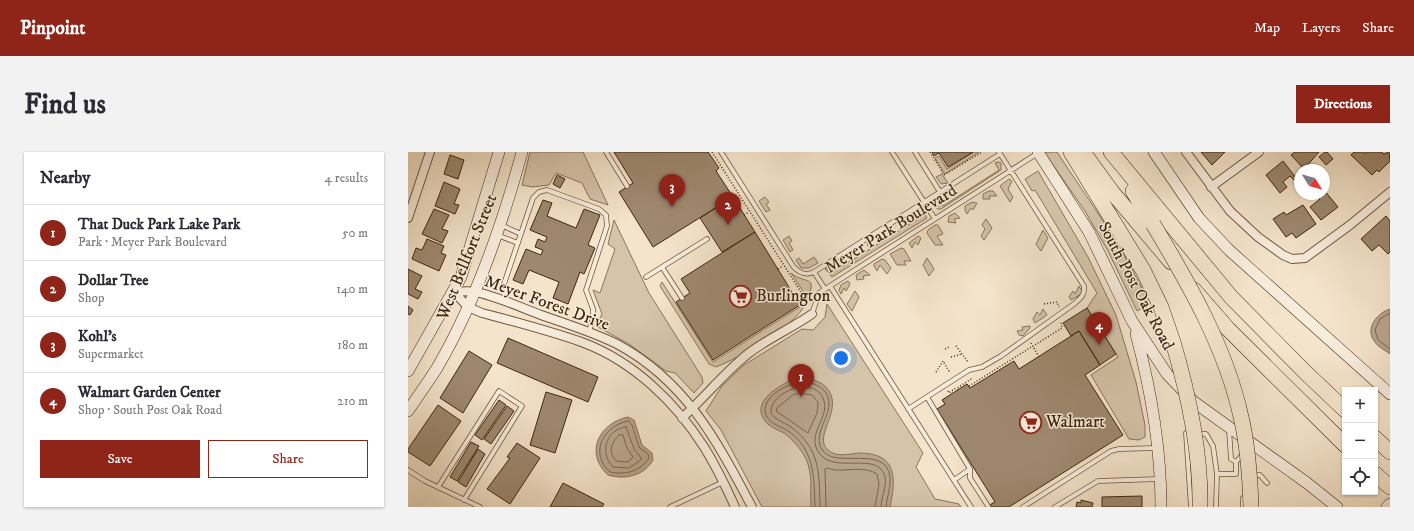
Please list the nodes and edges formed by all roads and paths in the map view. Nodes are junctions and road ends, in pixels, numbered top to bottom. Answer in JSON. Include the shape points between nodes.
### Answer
{"nodes":[{"id":1,"x":430,"y":152,"type":"edge"},
{"id":2,"x":499,"y":152,"type":"edge"},
{"id":3,"x":522,"y":152,"type":"edge"},
{"id":4,"x":606,"y":152,"type":"edge"},
{"id":5,"x":721,"y":152,"type":"edge"},
{"id":6,"x":892,"y":152,"type":"edge"},
{"id":7,"x":915,"y":152,"type":"edge"},
{"id":8,"x":930,"y":152,"type":"edge"},
{"id":9,"x":982,"y":152,"type":"edge"},
{"id":10,"x":1038,"y":152,"type":"edge"},
{"id":11,"x":1071,"y":152,"type":"edge"},
{"id":12,"x":1083,"y":152,"type":"edge"},
{"id":13,"x":1110,"y":152,"type":"edge"},
{"id":14,"x":1154,"y":152,"type":"edge"},
{"id":15,"x":1186,"y":152,"type":"edge"},
{"id":16,"x":1259,"y":152,"type":"edge"},
{"id":17,"x":714,"y":153,"type":"edge"},
{"id":18,"x":999,"y":153,"type":"edge"},
{"id":19,"x":711,"y":156,"type":"dead end"},
{"id":20,"x":1011,"y":170,"type":"junction"},
{"id":21,"x":627,"y":186,"type":"dead end"},
{"id":22,"x":1211,"y":187,"type":"junction"},
{"id":23,"x":940,"y":192,"type":"junction"},
{"id":24,"x":1390,"y":192,"type":"edge"},
{"id":25,"x":924,"y":202,"type":"junction"},
{"id":26,"x":750,"y":211,"type":"junction"},
{"id":27,"x":744,"y":215,"type":"dead end"},
{"id":28,"x":408,"y":218,"type":"edge"},
{"id":29,"x":935,"y":219,"type":"junction"},
{"id":30,"x":498,"y":230,"type":"junction"},
{"id":31,"x":521,"y":234,"type":"junction"},
{"id":32,"x":707,"y":239,"type":"dead end"},
{"id":33,"x":518,"y":243,"type":"junction"},
{"id":34,"x":784,"y":265,"type":"junction"},
{"id":35,"x":662,"y":267,"type":"junction"},
{"id":36,"x":778,"y":269,"type":"dead end"},
{"id":37,"x":814,"y":272,"type":"junction"},
{"id":38,"x":646,"y":277,"type":"dead end"},
{"id":39,"x":830,"y":286,"type":"junction"},
{"id":40,"x":503,"y":287,"type":"dead end"},
{"id":41,"x":825,"y":289,"type":"junction"},
{"id":42,"x":454,"y":292,"type":"junction"},
{"id":43,"x":475,"y":292,"type":"junction"},
{"id":44,"x":682,"y":298,"type":"dead end"},
{"id":45,"x":806,"y":300,"type":"dead end"},
{"id":46,"x":1044,"y":304,"type":"dead end"},
{"id":47,"x":468,"y":307,"type":"junction"},
{"id":48,"x":1060,"y":308,"type":"dead end"},
{"id":49,"x":812,"y":314,"type":"joint"},
{"id":50,"x":1061,"y":320,"type":"dead end"},
{"id":51,"x":1132,"y":321,"type":"junction"},
{"id":52,"x":589,"y":332,"type":"junction"},
{"id":53,"x":1028,"y":338,"type":"junction"},
{"id":54,"x":584,"y":343,"type":"junction"},
{"id":55,"x":956,"y":346,"type":"dead end"},
{"id":56,"x":1033,"y":346,"type":"junction"},
{"id":57,"x":949,"y":347,"type":"dead end"},
{"id":58,"x":945,"y":348,"type":"dead end"},
{"id":59,"x":962,"y":354,"type":"junction"},
{"id":60,"x":951,"y":357,"type":"dead end"},
{"id":61,"x":1039,"y":357,"type":"dead end"},
{"id":62,"x":968,"y":362,"type":"dead end"},
{"id":63,"x":408,"y":371,"type":"edge"},
{"id":64,"x":936,"y":372,"type":"dead end"},
{"id":65,"x":950,"y":373,"type":"dead end"},
{"id":66,"x":973,"y":378,"type":"dead end"},
{"id":67,"x":969,"y":386,"type":"dead end"},
{"id":68,"x":958,"y":390,"type":"dead end"},
{"id":69,"x":1389,"y":392,"type":"edge"},
{"id":70,"x":926,"y":397,"type":"junction"},
{"id":71,"x":1342,"y":407,"type":"edge"},
{"id":72,"x":694,"y":408,"type":"junction"},
{"id":73,"x":908,"y":409,"type":"junction"},
{"id":74,"x":408,"y":411,"type":"edge"},
{"id":75,"x":682,"y":418,"type":"junction"},
{"id":76,"x":1228,"y":426,"type":"junction"},
{"id":77,"x":1378,"y":441,"type":"edge"},
{"id":78,"x":1342,"y":442,"type":"edge"},
{"id":79,"x":1254,"y":444,"type":"junction"},
{"id":80,"x":1158,"y":448,"type":"junction"},
{"id":81,"x":1390,"y":452,"type":"edge"},
{"id":82,"x":1236,"y":462,"type":"junction"},
{"id":83,"x":970,"y":469,"type":"junction"},
{"id":84,"x":408,"y":470,"type":"edge"},
{"id":85,"x":1217,"y":474,"type":"junction"},
{"id":86,"x":736,"y":476,"type":"junction"},
{"id":87,"x":1378,"y":477,"type":"edge"},
{"id":88,"x":1160,"y":479,"type":"junction"},
{"id":89,"x":954,"y":480,"type":"junction"},
{"id":90,"x":1244,"y":481,"type":"dead end"},
{"id":91,"x":723,"y":482,"type":"junction"},
{"id":92,"x":1267,"y":483,"type":"dead end"},
{"id":93,"x":438,"y":487,"type":"junction"},
{"id":94,"x":1390,"y":487,"type":"edge"},
{"id":95,"x":1244,"y":494,"type":"dead end"},
{"id":96,"x":464,"y":500,"type":"junction"},
{"id":97,"x":1390,"y":504,"type":"edge"},
{"id":98,"x":988,"y":506,"type":"edge"},
{"id":99,"x":480,"y":507,"type":"edge"},
{"id":100,"x":670,"y":507,"type":"edge"},
{"id":101,"x":735,"y":507,"type":"edge"},
{"id":102,"x":752,"y":507,"type":"edge"},
{"id":103,"x":971,"y":507,"type":"edge"},
{"id":104,"x":1022,"y":507,"type":"edge"},
{"id":105,"x":1055,"y":507,"type":"edge"},
{"id":106,"x":1161,"y":507,"type":"edge"},
{"id":107,"x":1191,"y":507,"type":"edge"},
{"id":108,"x":1200,"y":507,"type":"edge"},
{"id":109,"x":1216,"y":507,"type":"edge"},
{"id":110,"x":1243,"y":507,"type":"edge"},
{"id":111,"x":1251,"y":507,"type":"edge"},
{"id":112,"x":1337,"y":507,"type":"edge"},
{"id":113,"x":1387,"y":507,"type":"edge"}],
"edges":[{"from":1,"to":28,"type":"street"},
{"from":2,"to":42,"type":"main road","name":"West Bellfort Street"},
{"from":3,"to":30,"type":"main road","name":"West Bellfort Street"},
{"from":4,"to":21,"type":"lane"},
{"from":5,"to":37,"type":"lane","via":[[793,266],[803,274]]},
{"from":6,"to":25,"type":"lane"},
{"from":7,"to":23,"type":"lane"},
{"from":8,"to":9,"type":"path","via":[[944,175]]},
{"from":10,"to":20,"type":"lane","name":"Meyer Park Boulevard"},
{"from":10,"to":51,"type":"main road","name":"South Post Oak Road","via":[[1089,232]]},
{"from":11,"to":108,"type":"highway","bridge":true,"via":[[1143,270],[1174,342],[1194,427]]},
{"from":12,"to":78,"type":"highway","via":[[1141,226],[1228,329]]},
{"from":13,"to":71,"type":"highway","via":[[1232,297]]},
{"from":13,"to":111,"type":"highway","bridge":true,"via":[[1197,301],[1230,379],[1247,449]]},
{"from":14,"to":69,"type":"main road","via":[[1200,218],[1229,250]]},
{"from":15,"to":22,"type":"street"},
{"from":16,"to":22,"type":"street"},
{"from":17,"to":19,"type":"path"},
{"from":17,"to":26,"type":"path"},
{"from":18,"to":20,"type":"lane"},
{"from":18,"to":23,"type":"lane"},
{"from":20,"to":29,"type":"lane","name":"Meyer Park Boulevard"},
{"from":20,"to":53,"type":"lane","via":[[1084,286],[1085,292],[1082,298]]},
{"from":22,"to":24,"type":"street","via":[[1230,211],[1258,237],[1292,259],[1304,258]]},
{"from":23,"to":25,"type":"lane"},
{"from":25,"to":29,"type":"lane"},
{"from":25,"to":37,"type":"lane"},
{"from":26,"to":27,"type":"path"},
{"from":26,"to":34,"type":"path"},
{"from":29,"to":39,"type":"lane","name":"Meyer Park Boulevard"},
{"from":30,"to":31,"type":"lane"},
{"from":30,"to":33,"type":"lane"},
{"from":30,"to":43,"type":"main road","name":"West Bellfort Street"},
{"from":31,"to":33,"type":"lane"},
{"from":31,"to":52,"type":"lane","via":[[534,198],[543,190],[604,211],[608,226],[586,290],[593,309]]},
{"from":32,"to":35,"type":"lane"},
{"from":33,"to":40,"type":"lane"},
{"from":34,"to":36,"type":"path"},
{"from":34,"to":45,"type":"path"},
{"from":35,"to":38,"type":"lane"},
{"from":35,"to":44,"type":"lane"},
{"from":37,"to":41,"type":"lane"},
{"from":39,"to":41,"type":"lane","name":"Meyer Park Boulevard"},
{"from":39,"to":73,"type":"lane"},
{"from":41,"to":49,"type":"lane","name":"Meyer Park Boulevard","via":[[818,293]]},
{"from":42,"to":43,"type":"street","name":"Meyer Forest Drive"},
{"from":42,"to":47,"type":"street","name":"Meyer Forest Drive"},
{"from":42,"to":63,"type":"main road","name":"West Bellfort Street"},
{"from":43,"to":47,"type":"main road","name":"West Bellfort Street"},
{"from":43,"to":52,"type":"street","name":"Meyer Forest Drive"},
{"from":46,"to":48,"type":"path","via":[[1057,302]]},
{"from":47,"to":54,"type":"street","name":"Meyer Forest Drive"},
{"from":47,"to":74,"type":"main road","name":"West Bellfort Street","via":[[437,367]]},
{"from":49,"to":72,"type":"street","name":"Meyer Park Boulevard","via":[[751,352]]},
{"from":50,"to":56,"type":"path","via":[[1062,328]]},
{"from":51,"to":76,"type":"main road","name":"South Post Oak Road","via":[[1167,374],[1194,402]]},
{"from":51,"to":80,"type":"main road","via":[[1151,403]]},
{"from":52,"to":54,"type":"street"},
{"from":52,"to":72,"type":"street","name":"Meyer Forest Drive","via":[[617,344],[653,368]]},
{"from":53,"to":56,"type":"path"},
{"from":53,"to":70,"type":"lane","via":[[1001,356],[969,370]]},
{"from":54,"to":75,"type":"street","name":"Meyer Forest Drive","via":[[623,363],[640,376],[673,406]]},
{"from":55,"to":59,"type":"path"},
{"from":56,"to":61,"type":"path"},
{"from":56,"to":67,"type":"path"},
{"from":57,"to":58,"type":"path"},
{"from":59,"to":60,"type":"path"},
{"from":59,"to":62,"type":"path"},
{"from":64,"to":65,"type":"path","via":[[943,361]]},
{"from":66,"to":68,"type":"path","via":[[957,388]]},
{"from":70,"to":73,"type":"lane"},
{"from":70,"to":83,"type":"lane"},
{"from":72,"to":75,"type":"street","name":"Meyer Park Boulevard"},
{"from":72,"to":86,"type":"street","name":"Meyer Forest Drive"},
{"from":73,"to":89,"type":"lane"},
{"from":75,"to":91,"type":"street","name":"Meyer Forest Drive","via":[[705,448]]},
{"from":76,"to":79,"type":"main road","name":"South Post Oak Road"},
{"from":76,"to":82,"type":"lane","via":[[1231,459]]},
{"from":77,"to":81,"type":"highway"},
{"from":79,"to":82,"type":"lane","via":[[1244,451]]},
{"from":79,"to":112,"type":"main road","name":"South Post Oak Road"},
{"from":80,"to":88,"type":"main road"},
{"from":80,"to":104,"type":"lane","via":[[1111,451]]},
{"from":82,"to":85,"type":"lane","via":[[1238,474]]},
{"from":83,"to":89,"type":"lane"},
{"from":83,"to":98,"type":"lane","via":[[970,478]]},
{"from":84,"to":93,"type":"lane"},
{"from":85,"to":107,"type":"lane","via":[[1213,446],[1206,434],[1186,434]]},
{"from":85,"to":109,"type":"lane"},
{"from":86,"to":91,"type":"street"},
{"from":86,"to":102,"type":"street","name":"Meyer Forest Drive"},
{"from":87,"to":94,"type":"highway"},
{"from":88,"to":105,"type":"lane","via":[[1098,481]]},
{"from":88,"to":106,"type":"main road"},
{"from":89,"to":103,"type":"lane"},
{"from":90,"to":92,"type":"lane","via":[[1245,474],[1260,475]]},
{"from":91,"to":100,"type":"lane"},
{"from":91,"to":101,"type":"street","name":"Meyer Forest Drive"},
{"from":93,"to":96,"type":"lane"},
{"from":93,"to":96,"type":"lane","via":[[499,391],[522,406]]},
{"from":95,"to":110,"type":"lane"},
{"from":96,"to":99,"type":"lane"},
{"from":97,"to":113,"type":"main road"}]}
